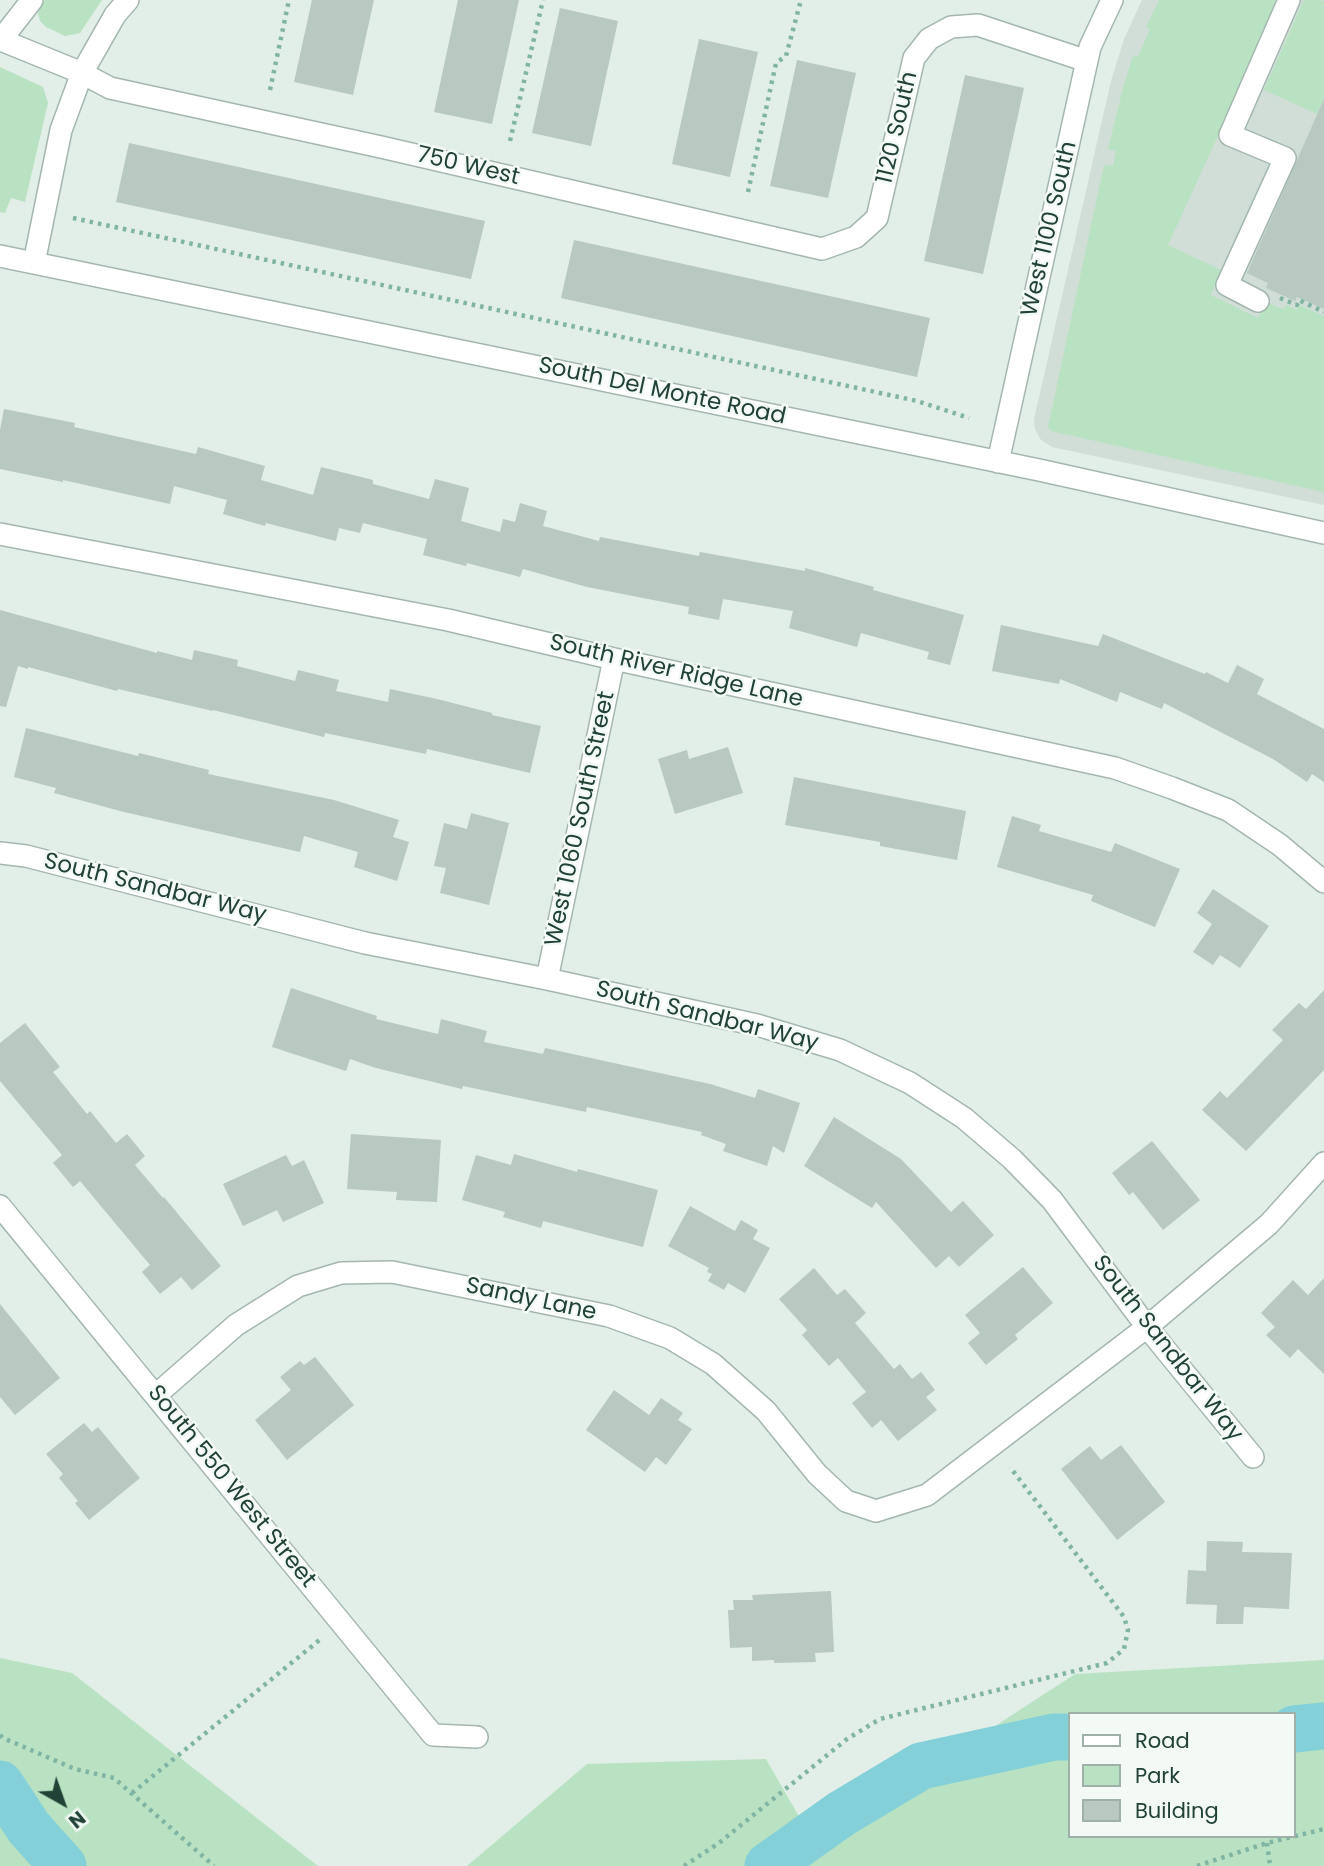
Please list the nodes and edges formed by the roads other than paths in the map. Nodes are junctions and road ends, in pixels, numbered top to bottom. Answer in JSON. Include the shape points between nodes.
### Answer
{"nodes":[{"id":1,"x":32,"y":0,"type":"edge"},
{"id":2,"x":128,"y":0,"type":"edge"},
{"id":3,"x":1112,"y":0,"type":"edge"},
{"id":4,"x":1290,"y":0,"type":"edge"},
{"id":5,"x":1,"y":40,"type":"edge"},
{"id":6,"x":1087,"y":61,"type":"junction"},
{"id":7,"x":82,"y":73,"type":"junction"},
{"id":8,"x":856,"y":237,"type":"joint"},
{"id":9,"x":0,"y":256,"type":"edge"},
{"id":10,"x":34,"y":263,"type":"junction"},
{"id":11,"x":1264,"y":297,"type":"road end"},
{"id":12,"x":998,"y":461,"type":"junction"},
{"id":13,"x":1324,"y":533,"type":"edge"},
{"id":14,"x":0,"y":534,"type":"edge"},
{"id":15,"x":614,"y":659,"type":"junction"},
{"id":16,"x":0,"y":853,"type":"edge"},
{"id":17,"x":1324,"y":882,"type":"edge"},
{"id":18,"x":547,"y":979,"type":"junction"},
{"id":19,"x":1324,"y":1163,"type":"edge"},
{"id":20,"x":0,"y":1206,"type":"edge"},
{"id":21,"x":1147,"y":1327,"type":"junction"},
{"id":22,"x":156,"y":1395,"type":"junction"},
{"id":23,"x":1253,"y":1457,"type":"dead end"},
{"id":24,"x":477,"y":1737,"type":"dead end"}],
"edges":[{"from":1,"to":5,"type":"street"},
{"from":2,"to":7,"type":"street"},
{"from":3,"to":6,"type":"street","name":"West 1100 South"},
{"from":4,"to":11,"type":"street","via":[[1230,135],[1285,158],[1227,285]]},
{"from":5,"to":7,"type":"street","name":"750 West"},
{"from":6,"to":8,"type":"street","name":"1120 South","via":[[978,25],[951,27],[929,38],[914,58],[877,218]]},
{"from":6,"to":12,"type":"street","name":"West 1100 South"},
{"from":7,"to":8,"type":"street","name":"750 West","via":[[110,88],[822,249]]},
{"from":7,"to":10,"type":"street","via":[[61,130]]},
{"from":9,"to":10,"type":"street","name":"South Del Monte Road"},
{"from":10,"to":12,"type":"street","name":"South Del Monte Road"},
{"from":12,"to":13,"type":"street","name":"South Del Monte Road"},
{"from":14,"to":15,"type":"street","name":"South River Ridge Lane","via":[[448,620]]},
{"from":15,"to":17,"type":"street","name":"South River Ridge Lane","via":[[1115,768],[1228,810]]},
{"from":15,"to":18,"type":"street","name":"West 1060 South Street"},
{"from":16,"to":18,"type":"street","name":"South Sandbar Way","via":[[365,943]]},
{"from":18,"to":21,"type":"street","name":"South Sandbar Way","via":[[757,1025],[840,1050],[910,1083],[964,1118],[1052,1200]]},
{"from":19,"to":21,"type":"street","via":[[1269,1224]]},
{"from":20,"to":22,"type":"street","name":"South 550 West Street"},
{"from":21,"to":22,"type":"street","name":"Sandy Lane","via":[[927,1494],[876,1511],[846,1501],[817,1474],[766,1411],[713,1364],[670,1338],[609,1316],[392,1272],[341,1273],[298,1286],[236,1325]]},
{"from":21,"to":23,"type":"street","name":"South Sandbar Way"},
{"from":22,"to":24,"type":"street","name":"South 550 West Street","via":[[433,1735]]}]}
